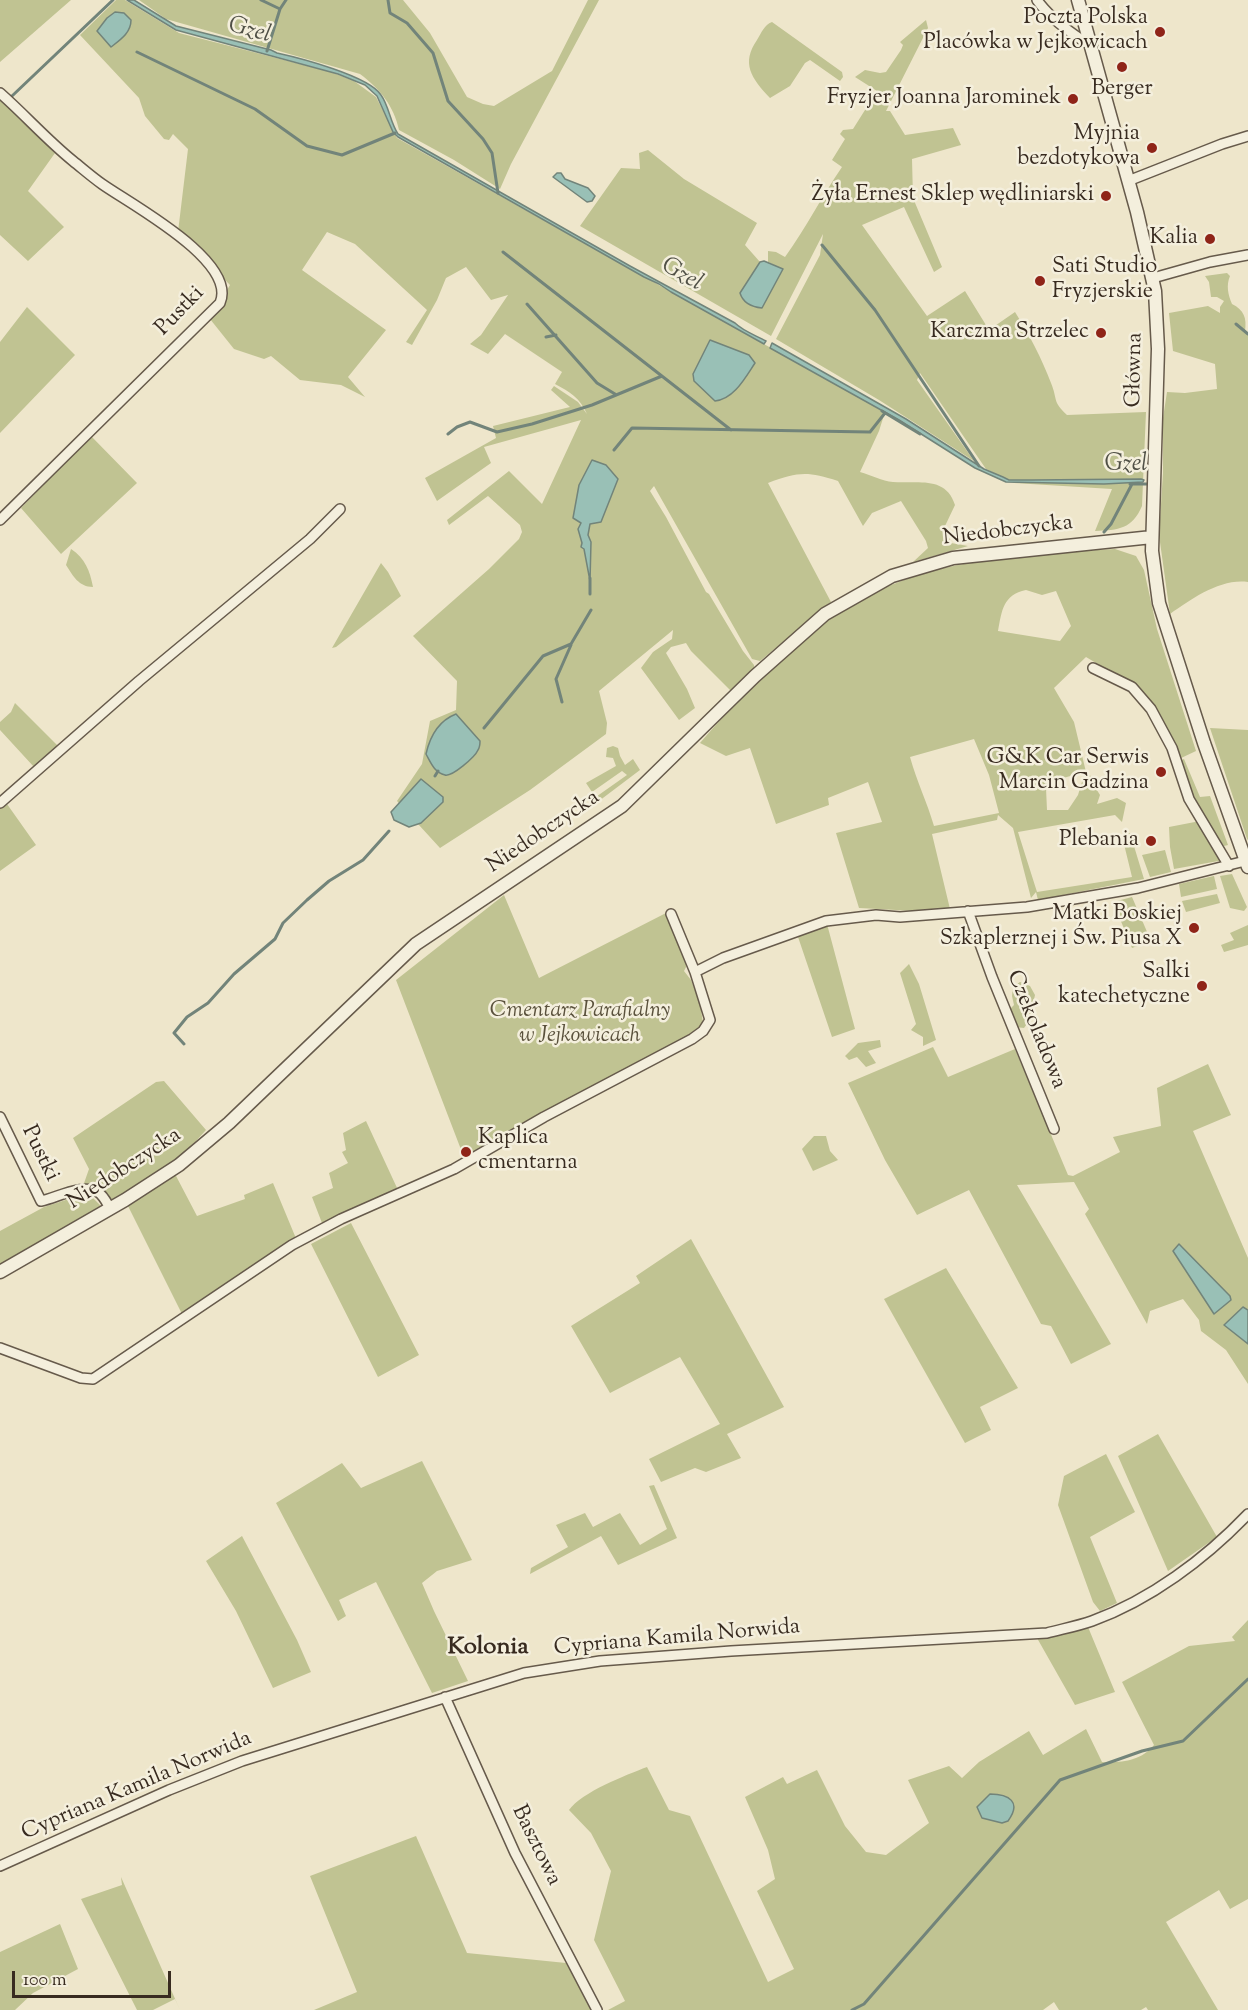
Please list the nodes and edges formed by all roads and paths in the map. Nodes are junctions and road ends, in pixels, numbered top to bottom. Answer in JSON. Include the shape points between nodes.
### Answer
{"nodes":[{"id":1,"x":1037,"y":0,"type":"edge"},
{"id":2,"x":1078,"y":0,"type":"edge"},
{"id":3,"x":1090,"y":45,"type":"junction"},
{"id":4,"x":0,"y":93,"type":"edge"},
{"id":5,"x":1248,"y":136,"type":"edge"},
{"id":6,"x":1128,"y":182,"type":"junction"},
{"id":7,"x":1248,"y":255,"type":"edge"},
{"id":8,"x":1153,"y":278,"type":"junction"},
{"id":9,"x":340,"y":509,"type":"dead end"},
{"id":10,"x":0,"y":520,"type":"edge"},
{"id":11,"x":1152,"y":537,"type":"junction"},
{"id":12,"x":1093,"y":668,"type":"dead end"},
{"id":13,"x":0,"y":804,"type":"edge"},
{"id":14,"x":1247,"y":864,"type":"edge"},
{"id":15,"x":1229,"y":866,"type":"junction"},
{"id":16,"x":968,"y":911,"type":"junction"},
{"id":17,"x":671,"y":914,"type":"dead end"},
{"id":18,"x":695,"y":972,"type":"junction"},
{"id":19,"x":0,"y":1117,"type":"edge"},
{"id":20,"x":1054,"y":1129,"type":"dead end"},
{"id":21,"x":110,"y":1208,"type":"junction"},
{"id":22,"x":0,"y":1272,"type":"edge"},
{"id":23,"x":0,"y":1348,"type":"edge"},
{"id":24,"x":1248,"y":1515,"type":"edge"},
{"id":25,"x":445,"y":1697,"type":"junction"},
{"id":26,"x":0,"y":1866,"type":"edge"},
{"id":27,"x":597,"y":2010,"type":"edge"}],
"edges":[{"from":1,"to":3,"type":"street"},
{"from":2,"to":3,"type":"street","name":"Główna"},
{"from":3,"to":6,"type":"street","name":"Główna"},
{"from":4,"to":10,"type":"street","name":"Pustki","via":[[53,145],[102,184],[174,230],[218,277],[223,288],[220,303]]},
{"from":5,"to":6,"type":"street"},
{"from":6,"to":8,"type":"street","name":"Główna"},
{"from":7,"to":8,"type":"street"},
{"from":8,"to":11,"type":"street","name":"Główna","via":[[1158,337]]},
{"from":9,"to":13,"type":"street"},
{"from":11,"to":14,"type":"street","name":"Główna","via":[[1160,610]]},
{"from":11,"to":21,"type":"street","name":"Niedobczycka","via":[[953,558],[892,576],[825,614],[755,676],[622,806],[416,944],[229,1123],[179,1165]]},
{"from":12,"to":15,"type":"street","via":[[1132,687],[1151,709],[1172,748],[1189,799]]},
{"from":14,"to":15,"type":"street"},
{"from":15,"to":16,"type":"street","via":[[1138,888],[1027,907]]},
{"from":16,"to":18,"type":"street","via":[[826,921]]},
{"from":16,"to":20,"type":"street","name":"Czekoladowa"},
{"from":17,"to":18,"type":"street"},
{"from":18,"to":23,"type":"street","via":[[710,1020],[692,1039],[454,1169],[292,1245],[93,1379]]},
{"from":19,"to":21,"type":"street","name":"Pustki","via":[[41,1202],[89,1190],[98,1192]]},
{"from":21,"to":22,"type":"street","name":"Niedobczycka"},
{"from":24,"to":25,"type":"street","name":"Cypriana Kamila Norwida","via":[[1186,1568],[1135,1602],[1092,1621],[1047,1634],[600,1661],[524,1673]]},
{"from":25,"to":26,"type":"street","name":"Cypriana Kamila Norwida","via":[[242,1761]]},
{"from":25,"to":27,"type":"street","name":"Basztowa","via":[[515,1853]]}]}
